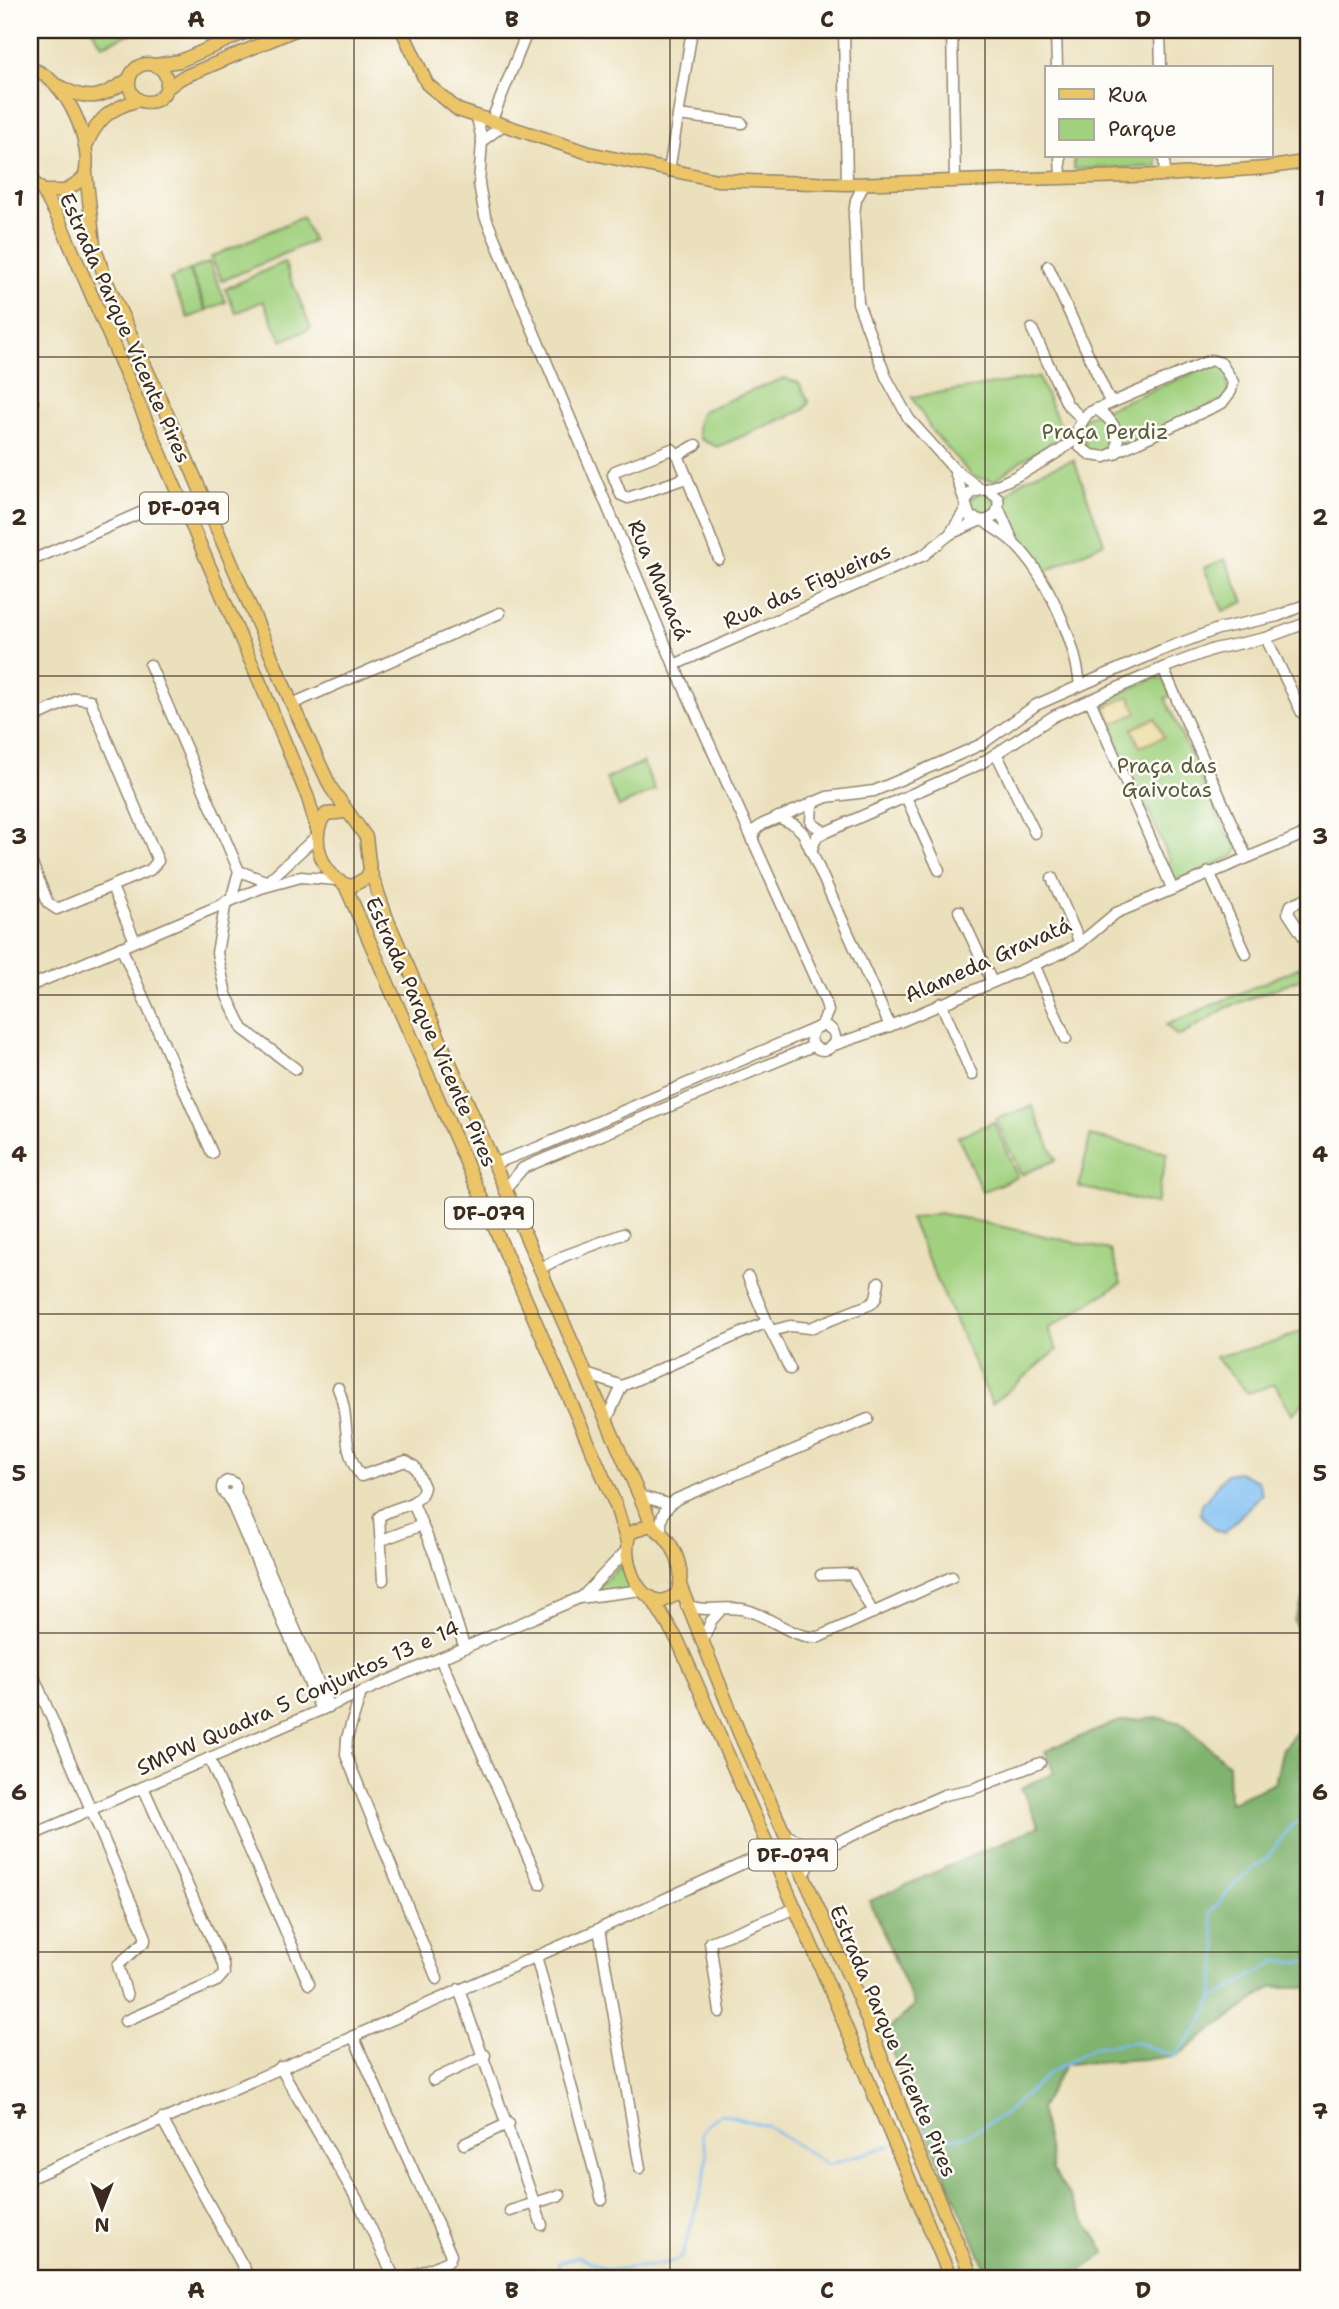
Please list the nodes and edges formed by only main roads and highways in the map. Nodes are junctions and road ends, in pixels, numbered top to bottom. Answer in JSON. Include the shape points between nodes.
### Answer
{"nodes":[{"id":1,"x":251,"y":30,"type":"edge"},
{"id":2,"x":295,"y":30,"type":"edge"},
{"id":3,"x":402,"y":31,"type":"edge"},
{"id":4,"x":30,"y":57,"type":"edge"},
{"id":5,"x":155,"y":65,"type":"junction"},
{"id":6,"x":36,"y":71,"type":"edge"},
{"id":7,"x":129,"y":79,"type":"junction"},
{"id":8,"x":55,"y":83,"type":"junction"},
{"id":9,"x":166,"y":89,"type":"junction"},
{"id":10,"x":139,"y":100,"type":"junction"},
{"id":11,"x":86,"y":146,"type":"junction"},
{"id":12,"x":1309,"y":161,"type":"edge"},
{"id":13,"x":86,"y":173,"type":"junction"},
{"id":14,"x":30,"y":179,"type":"edge"},
{"id":15,"x":43,"y":191,"type":"junction"},
{"id":16,"x":346,"y":812,"type":"junction"},
{"id":17,"x":317,"y":832,"type":"junction"},
{"id":18,"x":370,"y":870,"type":"junction"},
{"id":19,"x":340,"y":882,"type":"junction"},
{"id":20,"x":657,"y":1531,"type":"junction"},
{"id":21,"x":626,"y":1547,"type":"junction"},
{"id":22,"x":680,"y":1585,"type":"junction"},
{"id":23,"x":647,"y":1594,"type":"junction"},
{"id":24,"x":847,"y":1975,"type":"junction"},
{"id":25,"x":825,"y":1981,"type":"junction"},
{"id":26,"x":951,"y":2279,"type":"edge"},
{"id":27,"x":973,"y":2279,"type":"edge"}],
"edges":[{"from":1,"to":5,"type":"main road","via":[[180,61]]},
{"from":2,"to":9,"type":"main road","via":[[181,78]]},
{"from":3,"to":12,"type":"main road","via":[[435,93],[458,110],[589,153],[751,183],[1165,175]]},
{"from":4,"to":6,"type":"main road","number":"DF-079"},
{"from":5,"to":7,"type":"main road","via":[[138,66]]},
{"from":5,"to":9,"type":"main road","via":[[167,79]]},
{"from":6,"to":8,"type":"main road","number":"DF-079"},
{"from":7,"to":8,"type":"main road","via":[[96,97],[74,94]]},
{"from":7,"to":10,"type":"main road","via":[[130,91]]},
{"from":8,"to":11,"type":"main road","number":"DF-079","via":[[74,113]]},
{"from":9,"to":10,"type":"main road","via":[[155,101]]},
{"from":10,"to":11,"type":"main road","via":[[104,115]]},
{"from":11,"to":13,"type":"main road","number":"DF-079"},
{"from":13,"to":15,"type":"main road","via":[[65,191]]},
{"from":13,"to":16,"type":"main road","name":"Estrada Parque Vicente Pires","number":"DF-079","via":[[93,245],[105,278],[292,704]]},
{"from":14,"to":15,"type":"main road","number":"DF-079"},
{"from":15,"to":17,"type":"main road","name":"Estrada Parque Vicente Pires","number":"DF-079","via":[[293,761]]},
{"from":16,"to":17,"type":"main road","via":[[326,814]]},
{"from":16,"to":18,"type":"main road","number":"DF-079","via":[[366,837]]},
{"from":17,"to":19,"type":"main road","number":"DF-079","via":[[325,864]]},
{"from":18,"to":19,"type":"main road","via":[[359,884]]},
{"from":18,"to":20,"type":"main road","name":"Estrada Parque Vicente Pires","number":"DF-079","via":[[504,1190]]},
{"from":19,"to":21,"type":"main road","name":"Estrada Parque Vicente Pires","number":"DF-079","via":[[606,1481]]},
{"from":20,"to":21,"type":"main road","via":[[634,1530]]},
{"from":20,"to":22,"type":"main road","number":"DF-079","via":[[677,1559]]},
{"from":21,"to":23,"type":"main road","number":"DF-079","via":[[632,1574]]},
{"from":22,"to":23,"type":"main road","via":[[670,1599],[657,1601]]},
{"from":22,"to":24,"type":"main road","name":"Estrada Parque Vicente Pires","number":"DF-079"},
{"from":23,"to":25,"type":"main road","name":"Estrada Parque Vicente Pires","number":"DF-079","via":[[678,1641]]},
{"from":24,"to":25,"type":"main road","via":[[832,1985]]},
{"from":24,"to":27,"type":"main road","name":"Estrada Parque Vicente Pires","number":"DF-079"},
{"from":25,"to":26,"type":"main road","name":"Estrada Parque Vicente Pires","number":"DF-079"}]}
